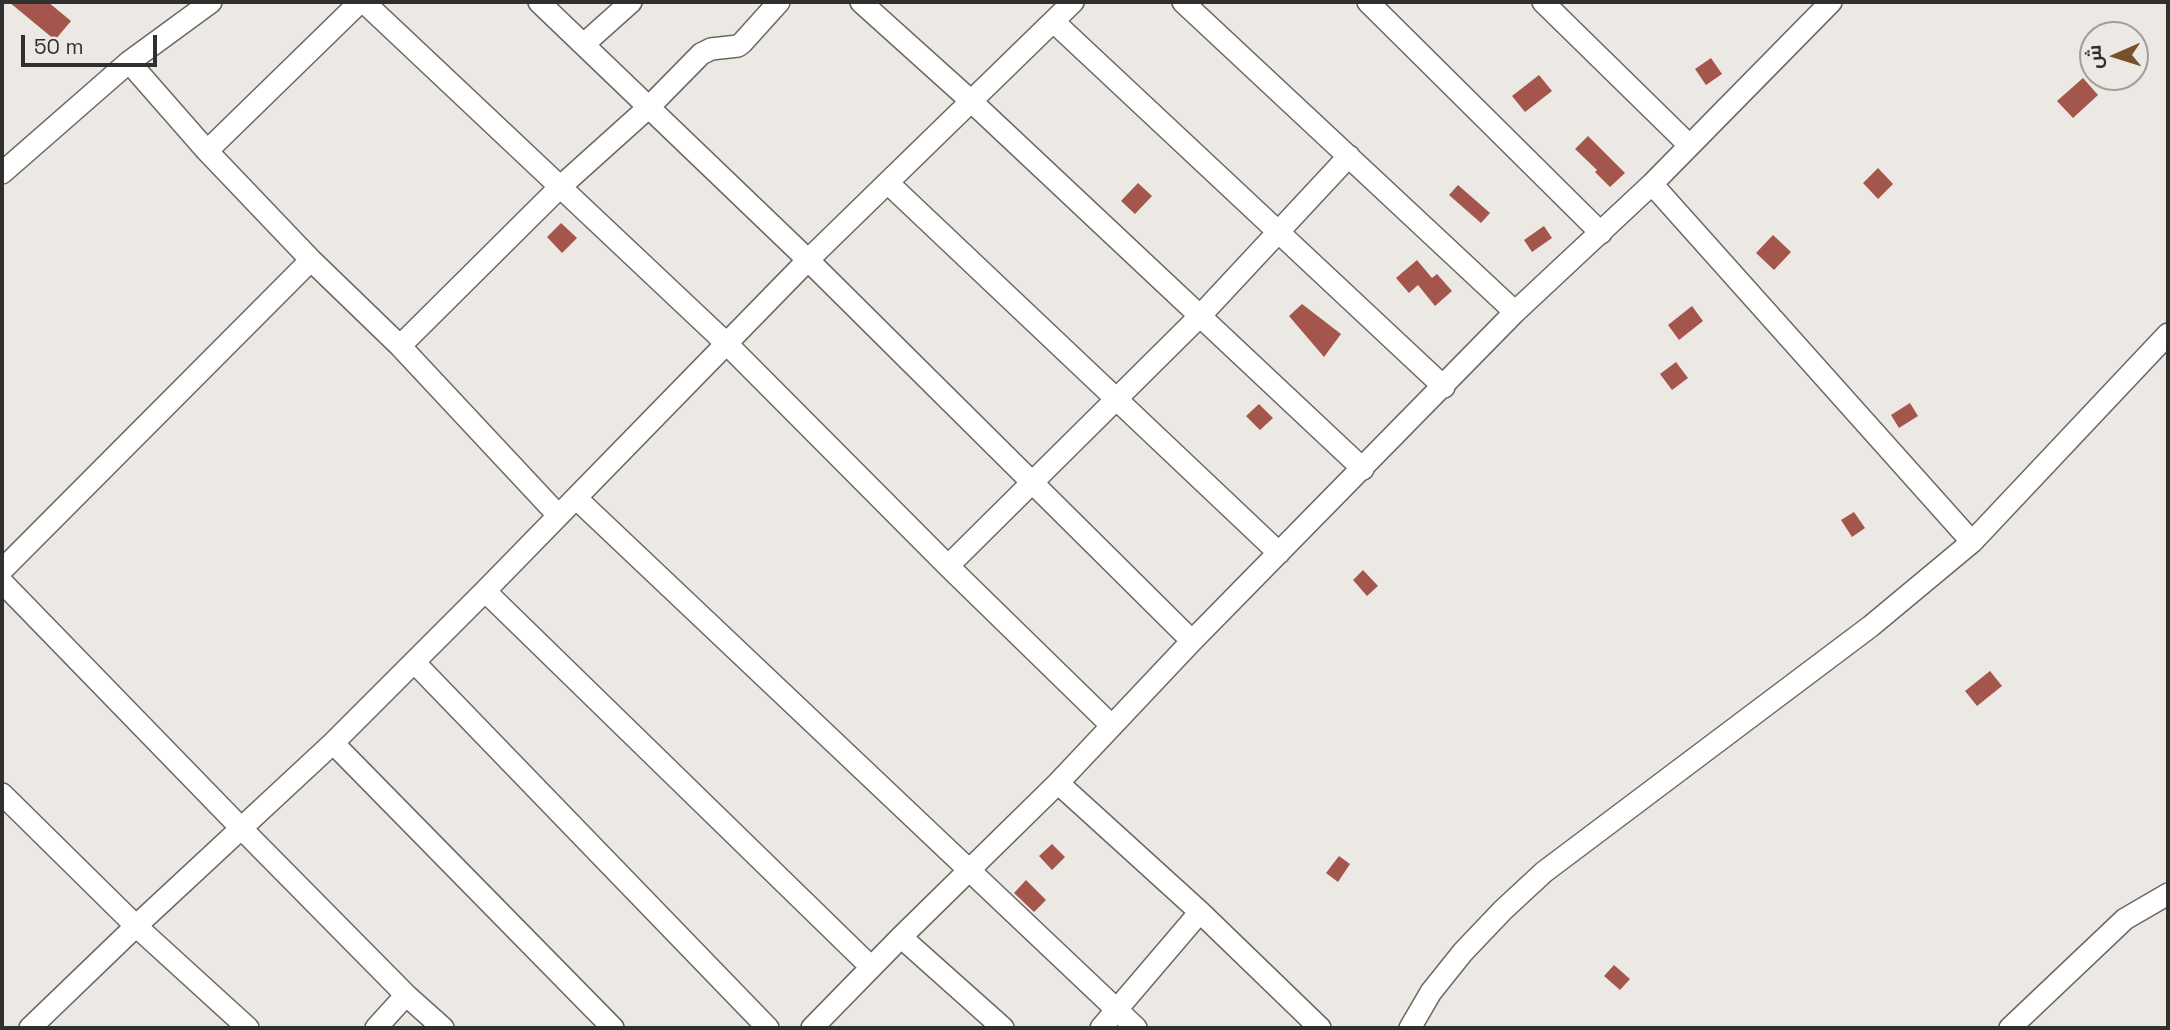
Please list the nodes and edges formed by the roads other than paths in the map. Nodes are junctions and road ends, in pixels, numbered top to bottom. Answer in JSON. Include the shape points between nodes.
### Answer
{"nodes":[{"id":1,"x":211,"y":2,"type":"edge"},
{"id":2,"x":362,"y":2,"type":"edge"},
{"id":3,"x":539,"y":2,"type":"edge"},
{"id":4,"x":631,"y":2,"type":"edge"},
{"id":5,"x":779,"y":2,"type":"edge"},
{"id":6,"x":861,"y":2,"type":"edge"},
{"id":7,"x":1073,"y":2,"type":"edge"},
{"id":8,"x":1183,"y":2,"type":"edge"},
{"id":9,"x":1368,"y":2,"type":"edge"},
{"id":10,"x":1543,"y":2,"type":"edge"},
{"id":11,"x":1831,"y":2,"type":"edge"},
{"id":12,"x":1054,"y":22,"type":"junction"},
{"id":13,"x":584,"y":44,"type":"junction"},
{"id":14,"x":129,"y":62,"type":"junction"},
{"id":15,"x":971,"y":100,"type":"junction"},
{"id":16,"x":649,"y":107,"type":"junction"},
{"id":17,"x":1689,"y":145,"type":"junction"},
{"id":18,"x":207,"y":151,"type":"junction"},
{"id":19,"x":1349,"y":156,"type":"junction"},
{"id":20,"x":2,"y":173,"type":"edge"},
{"id":21,"x":888,"y":183,"type":"junction"},
{"id":22,"x":1653,"y":184,"type":"junction"},
{"id":23,"x":560,"y":187,"type":"junction"},
{"id":24,"x":1279,"y":233,"type":"junction"},
{"id":25,"x":1601,"y":233,"type":"junction"},
{"id":26,"x":311,"y":260,"type":"junction"},
{"id":27,"x":808,"y":260,"type":"junction"},
{"id":28,"x":1515,"y":312,"type":"junction"},
{"id":29,"x":1200,"y":316,"type":"junction"},
{"id":30,"x":2168,"y":334,"type":"edge"},
{"id":31,"x":727,"y":344,"type":"junction"},
{"id":32,"x":400,"y":346,"type":"junction"},
{"id":33,"x":1444,"y":387,"type":"junction"},
{"id":34,"x":1116,"y":398,"type":"junction"},
{"id":35,"x":1363,"y":469,"type":"junction"},
{"id":36,"x":1032,"y":481,"type":"junction"},
{"id":37,"x":576,"y":498,"type":"junction"},
{"id":38,"x":558,"y":515,"type":"junction"},
{"id":39,"x":1972,"y":542,"type":"junction"},
{"id":40,"x":1279,"y":553,"type":"junction"},
{"id":41,"x":948,"y":566,"type":"junction"},
{"id":42,"x":2,"y":570,"type":"edge"},
{"id":43,"x":2,"y":582,"type":"edge"},
{"id":44,"x":485,"y":591,"type":"junction"},
{"id":45,"x":1192,"y":642,"type":"junction"},
{"id":46,"x":414,"y":662,"type":"junction"},
{"id":47,"x":1112,"y":726,"type":"junction"},
{"id":48,"x":333,"y":743,"type":"junction"},
{"id":49,"x":1058,"y":783,"type":"junction"},
{"id":50,"x":2,"y":794,"type":"edge"},
{"id":51,"x":241,"y":828,"type":"junction"},
{"id":52,"x":969,"y":870,"type":"junction"},
{"id":53,"x":2168,"y":894,"type":"edge"},
{"id":54,"x":1199,"y":912,"type":"junction"},
{"id":55,"x":136,"y":926,"type":"junction"},
{"id":56,"x":901,"y":937,"type":"junction"},
{"id":57,"x":872,"y":967,"type":"junction"},
{"id":58,"x":407,"y":995,"type":"junction"},
{"id":59,"x":1117,"y":1009,"type":"junction"},
{"id":60,"x":826,"y":1024,"type":"edge"},
{"id":61,"x":30,"y":1028,"type":"edge"},
{"id":62,"x":248,"y":1028,"type":"edge"},
{"id":63,"x":376,"y":1028,"type":"edge"},
{"id":64,"x":443,"y":1028,"type":"edge"},
{"id":65,"x":613,"y":1028,"type":"edge"},
{"id":66,"x":768,"y":1028,"type":"edge"},
{"id":67,"x":1003,"y":1028,"type":"edge"},
{"id":68,"x":1101,"y":1028,"type":"edge"},
{"id":69,"x":1136,"y":1028,"type":"edge"},
{"id":70,"x":1320,"y":1028,"type":"edge"},
{"id":71,"x":1409,"y":1028,"type":"edge"},
{"id":72,"x":2010,"y":1028,"type":"edge"}],
"edges":[{"from":1,"to":14,"type":"street"},
{"from":2,"to":18,"type":"street"},
{"from":2,"to":23,"type":"street"},
{"from":3,"to":13,"type":"street"},
{"from":4,"to":13,"type":"street"},
{"from":5,"to":16,"type":"street","via":[[743,43],[701,54]]},
{"from":6,"to":15,"type":"street"},
{"from":7,"to":12,"type":"street"},
{"from":8,"to":19,"type":"street"},
{"from":9,"to":25,"type":"street"},
{"from":10,"to":17,"type":"street"},
{"from":11,"to":17,"type":"street"},
{"from":12,"to":15,"type":"street"},
{"from":12,"to":24,"type":"street"},
{"from":13,"to":16,"type":"street"},
{"from":14,"to":18,"type":"street"},
{"from":14,"to":20,"type":"street"},
{"from":15,"to":21,"type":"street"},
{"from":15,"to":29,"type":"street"},
{"from":16,"to":23,"type":"street"},
{"from":16,"to":27,"type":"street"},
{"from":17,"to":22,"type":"street"},
{"from":18,"to":26,"type":"street"},
{"from":19,"to":24,"type":"street"},
{"from":19,"to":28,"type":"street"},
{"from":21,"to":27,"type":"street"},
{"from":21,"to":34,"type":"street"},
{"from":22,"to":25,"type":"street"},
{"from":22,"to":39,"type":"street"},
{"from":23,"to":31,"type":"street"},
{"from":23,"to":32,"type":"street"},
{"from":24,"to":29,"type":"street"},
{"from":24,"to":33,"type":"street"},
{"from":25,"to":28,"type":"street"},
{"from":26,"to":32,"type":"street"},
{"from":26,"to":42,"type":"street"},
{"from":27,"to":31,"type":"street"},
{"from":27,"to":36,"type":"street"},
{"from":28,"to":33,"type":"street"},
{"from":29,"to":34,"type":"street"},
{"from":29,"to":35,"type":"street"},
{"from":30,"to":39,"type":"street"},
{"from":31,"to":37,"type":"street"},
{"from":31,"to":41,"type":"street"},
{"from":32,"to":38,"type":"street"},
{"from":33,"to":35,"type":"street"},
{"from":34,"to":36,"type":"street"},
{"from":34,"to":40,"type":"street"},
{"from":35,"to":40,"type":"street"},
{"from":36,"to":41,"type":"street"},
{"from":36,"to":45,"type":"street"},
{"from":37,"to":38,"type":"street"},
{"from":37,"to":52,"type":"street"},
{"from":38,"to":44,"type":"street"},
{"from":39,"to":71,"type":"street","via":[[1871,626],[1544,872],[1463,952]]},
{"from":40,"to":45,"type":"street"},
{"from":41,"to":47,"type":"street"},
{"from":43,"to":51,"type":"street"},
{"from":44,"to":46,"type":"street"},
{"from":44,"to":57,"type":"street"},
{"from":45,"to":47,"type":"street"},
{"from":46,"to":48,"type":"street"},
{"from":46,"to":66,"type":"street"},
{"from":47,"to":49,"type":"street"},
{"from":48,"to":51,"type":"street"},
{"from":48,"to":65,"type":"street"},
{"from":49,"to":52,"type":"street"},
{"from":49,"to":54,"type":"street"},
{"from":50,"to":55,"type":"street"},
{"from":51,"to":55,"type":"street"},
{"from":51,"to":58,"type":"street"},
{"from":52,"to":56,"type":"street"},
{"from":52,"to":59,"type":"street"},
{"from":53,"to":72,"type":"street","via":[[2125,919]]},
{"from":54,"to":59,"type":"street"},
{"from":54,"to":70,"type":"street"},
{"from":55,"to":61,"type":"street"},
{"from":55,"to":62,"type":"street"},
{"from":56,"to":57,"type":"street"},
{"from":56,"to":67,"type":"street"},
{"from":57,"to":60,"type":"street"},
{"from":58,"to":63,"type":"street"},
{"from":58,"to":64,"type":"street"},
{"from":59,"to":68,"type":"street"},
{"from":59,"to":69,"type":"street"}]}
